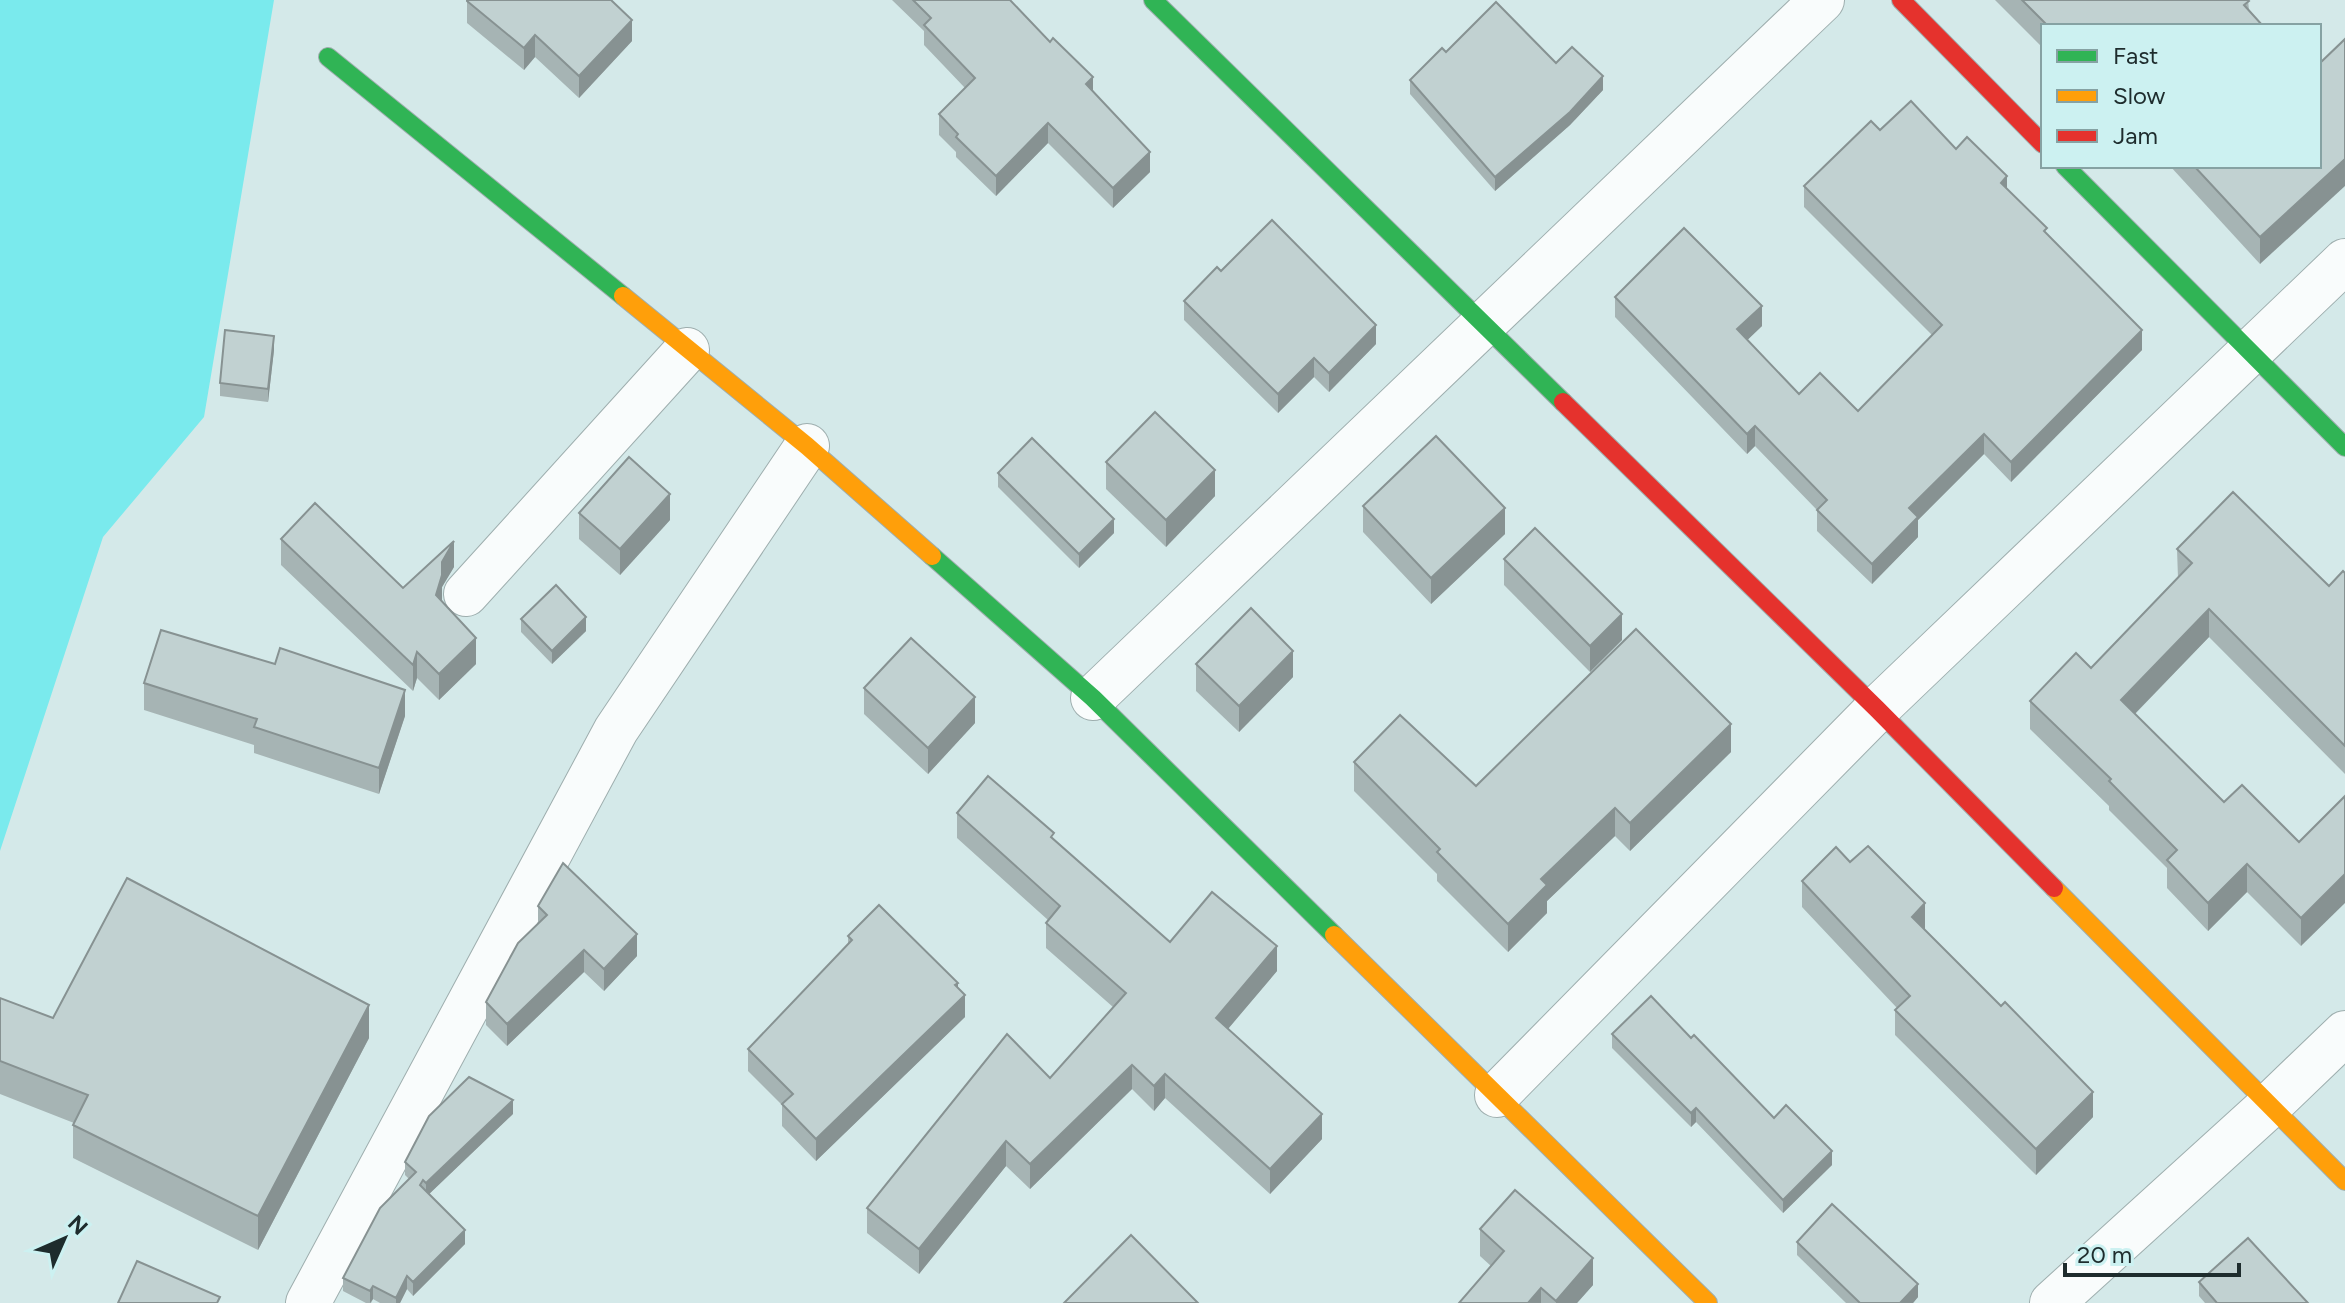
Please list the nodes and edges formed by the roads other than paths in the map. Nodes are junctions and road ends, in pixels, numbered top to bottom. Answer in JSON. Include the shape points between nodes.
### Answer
{"nodes":[{"id":1,"x":1153,"y":0,"type":"edge"},
{"id":2,"x":1822,"y":0,"type":"edge"},
{"id":3,"x":1901,"y":0,"type":"edge"},
{"id":4,"x":328,"y":57,"type":"dead end"},
{"id":5,"x":2041,"y":142,"type":"edge"},
{"id":6,"x":2067,"y":168,"type":"edge"},
{"id":7,"x":2345,"y":261,"type":"edge"},
{"id":8,"x":1484,"y":324,"type":"junction"},
{"id":9,"x":687,"y":350,"type":"junction"},
{"id":10,"x":2249,"y":352,"type":"junction"},
{"id":11,"x":807,"y":446,"type":"junction"},
{"id":12,"x":2345,"y":447,"type":"edge"},
{"id":13,"x":466,"y":594,"type":"dead end"},
{"id":14,"x":1093,"y":698,"type":"junction"},
{"id":15,"x":1877,"y":709,"type":"junction"},
{"id":16,"x":2345,"y":1033,"type":"edge"},
{"id":17,"x":1497,"y":1095,"type":"junction"},
{"id":18,"x":2270,"y":1105,"type":"junction"},
{"id":19,"x":2345,"y":1181,"type":"edge"},
{"id":20,"x":308,"y":1303,"type":"edge"},
{"id":21,"x":1708,"y":1303,"type":"edge"},
{"id":22,"x":2052,"y":1303,"type":"edge"}],
"edges":[{"from":1,"to":8,"type":"main road"},
{"from":2,"to":8,"type":"street"},
{"from":3,"to":5,"type":"main road"},
{"from":4,"to":9,"type":"main road"},
{"from":6,"to":10,"type":"main road"},
{"from":7,"to":10,"type":"street"},
{"from":8,"to":14,"type":"street"},
{"from":8,"to":15,"type":"main road"},
{"from":9,"to":11,"type":"main road"},
{"from":9,"to":13,"type":"street"},
{"from":10,"to":12,"type":"main road"},
{"from":10,"to":15,"type":"street"},
{"from":11,"to":14,"type":"main road"},
{"from":11,"to":20,"type":"street","via":[[616,730]]},
{"from":14,"to":17,"type":"main road"},
{"from":15,"to":17,"type":"street"},
{"from":15,"to":18,"type":"main road"},
{"from":16,"to":18,"type":"street"},
{"from":17,"to":21,"type":"main road"},
{"from":18,"to":19,"type":"main road"},
{"from":18,"to":22,"type":"street"}]}
